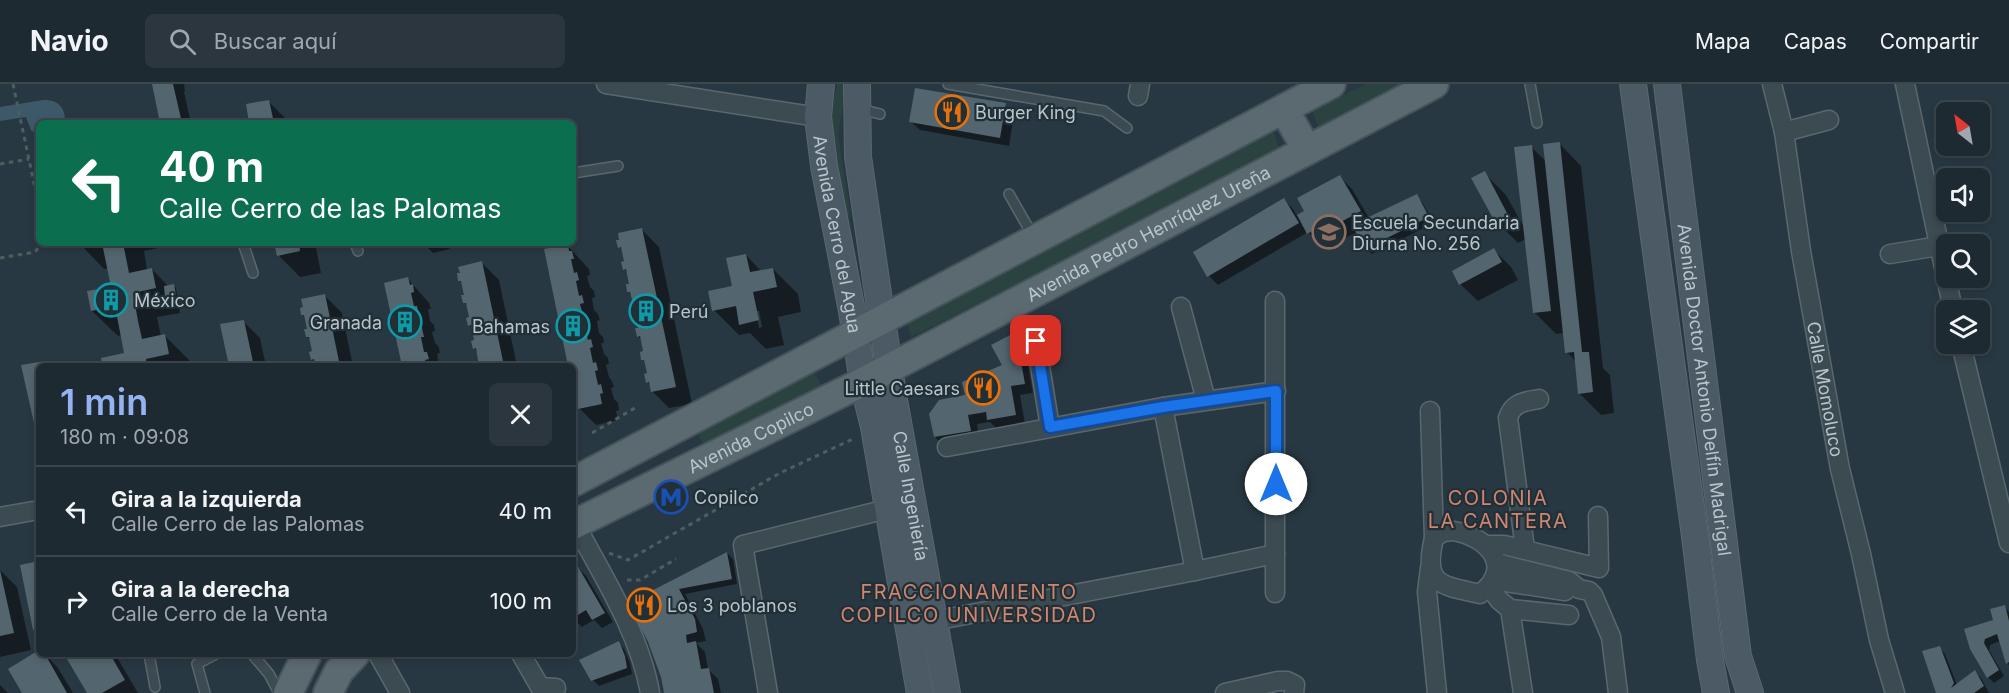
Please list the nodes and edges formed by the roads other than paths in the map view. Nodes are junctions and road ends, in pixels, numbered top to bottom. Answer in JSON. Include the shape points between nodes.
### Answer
{"nodes":[{"id":1,"x":606,"y":84,"type":"edge"},
{"id":2,"x":820,"y":84,"type":"edge"},
{"id":3,"x":857,"y":84,"type":"edge"},
{"id":4,"x":948,"y":84,"type":"edge"},
{"id":5,"x":1331,"y":84,"type":"edge"},
{"id":6,"x":1434,"y":84,"type":"edge"},
{"id":7,"x":1530,"y":84,"type":"edge"},
{"id":8,"x":1633,"y":84,"type":"edge"},
{"id":9,"x":1667,"y":84,"type":"edge"},
{"id":10,"x":1772,"y":84,"type":"edge"},
{"id":11,"x":1905,"y":84,"type":"edge"},
{"id":12,"x":1284,"y":109,"type":"junction"},
{"id":13,"x":818,"y":117,"type":"junction"},
{"id":14,"x":1829,"y":120,"type":"dead end"},
{"id":15,"x":1537,"y":123,"type":"dead end"},
{"id":16,"x":1127,"y":128,"type":"dead end"},
{"id":17,"x":1784,"y":132,"type":"junction"},
{"id":18,"x":1307,"y":150,"type":"junction"},
{"id":19,"x":618,"y":166,"type":"dead end"},
{"id":20,"x":576,"y":173,"type":"edge"},
{"id":21,"x":1009,"y":194,"type":"dead end"},
{"id":22,"x":1936,"y":234,"type":"edge"},
{"id":23,"x":1035,"y":238,"type":"junction"},
{"id":24,"x":244,"y":246,"type":"edge"},
{"id":25,"x":1936,"y":246,"type":"edge"},
{"id":26,"x":1890,"y":254,"type":"dead end"},
{"id":27,"x":253,"y":273,"type":"dead end"},
{"id":28,"x":1275,"y":301,"type":"dead end"},
{"id":29,"x":1181,"y":307,"type":"dead end"},
{"id":30,"x":883,"y":318,"type":"junction"},
{"id":31,"x":856,"y":332,"type":"junction"},
{"id":32,"x":1036,"y":341,"type":"dead end"},
{"id":33,"x":1963,"y":354,"type":"edge"},
{"id":34,"x":889,"y":367,"type":"junction"},
{"id":35,"x":863,"y":382,"type":"junction"},
{"id":36,"x":1276,"y":391,"type":"junction"},
{"id":37,"x":1539,"y":399,"type":"dead end"},
{"id":38,"x":1206,"y":400,"type":"junction"},
{"id":39,"x":1163,"y":407,"type":"junction"},
{"id":40,"x":1430,"y":411,"type":"dead end"},
{"id":41,"x":900,"y":425,"type":"junction"},
{"id":42,"x":1050,"y":427,"type":"junction"},
{"id":43,"x":866,"y":432,"type":"junction"},
{"id":44,"x":947,"y":447,"type":"dead end"},
{"id":45,"x":599,"y":467,"type":"junction"},
{"id":46,"x":576,"y":480,"type":"edge"},
{"id":47,"x":623,"y":500,"type":"junction"},
{"id":48,"x":887,"y":509,"type":"junction"},
{"id":49,"x":33,"y":511,"type":"dead end"},
{"id":50,"x":1434,"y":515,"type":"junction"},
{"id":51,"x":1598,"y":516,"type":"dead end"},
{"id":52,"x":0,"y":517,"type":"edge"},
{"id":53,"x":576,"y":523,"type":"edge"},
{"id":54,"x":1453,"y":531,"type":"junction"},
{"id":55,"x":1434,"y":538,"type":"junction"},
{"id":56,"x":2009,"y":543,"type":"edge"},
{"id":57,"x":1525,"y":549,"type":"junction"},
{"id":58,"x":1275,"y":554,"type":"junction"},
{"id":59,"x":1430,"y":568,"type":"junction"},
{"id":60,"x":1195,"y":571,"type":"junction"},
{"id":61,"x":1495,"y":575,"type":"junction"},
{"id":62,"x":1443,"y":583,"type":"junction"},
{"id":63,"x":1427,"y":592,"type":"junction"},
{"id":64,"x":1275,"y":593,"type":"dead end"},
{"id":65,"x":1569,"y":615,"type":"dead end"},
{"id":66,"x":934,"y":621,"type":"junction"},
{"id":67,"x":150,"y":657,"type":"edge"},
{"id":68,"x":210,"y":657,"type":"edge"},
{"id":69,"x":255,"y":657,"type":"edge"},
{"id":70,"x":306,"y":657,"type":"edge"},
{"id":71,"x":352,"y":657,"type":"edge"},
{"id":72,"x":380,"y":657,"type":"edge"},
{"id":73,"x":523,"y":657,"type":"edge"},
{"id":74,"x":155,"y":687,"type":"dead end"},
{"id":75,"x":556,"y":688,"type":"dead end"},
{"id":76,"x":205,"y":693,"type":"edge"},
{"id":77,"x":279,"y":693,"type":"edge"},
{"id":78,"x":288,"y":693,"type":"edge"},
{"id":79,"x":328,"y":693,"type":"edge"},
{"id":80,"x":400,"y":693,"type":"edge"},
{"id":81,"x":650,"y":693,"type":"edge"},
{"id":82,"x":768,"y":693,"type":"edge"},
{"id":83,"x":920,"y":693,"type":"edge"},
{"id":84,"x":947,"y":693,"type":"edge"},
{"id":85,"x":1225,"y":693,"type":"edge"},
{"id":86,"x":1294,"y":693,"type":"edge"},
{"id":87,"x":1437,"y":693,"type":"edge"},
{"id":88,"x":1523,"y":693,"type":"edge"},
{"id":89,"x":1618,"y":693,"type":"edge"},
{"id":90,"x":1716,"y":693,"type":"edge"},
{"id":91,"x":1750,"y":693,"type":"edge"},
{"id":92,"x":1896,"y":693,"type":"edge"}],
"edges":[{"from":1,"to":13,"type":"street"},
{"from":2,"to":13,"type":"street","name":"Avenida Cerro del Agua"},
{"from":3,"to":30,"type":"street","name":"Avenida Cerro del Agua","via":[[868,113],[858,156]]},
{"from":4,"to":16,"type":"lane","via":[[1104,111]]},
{"from":5,"to":12,"type":"main road"},
{"from":6,"to":18,"type":"main road","name":"Avenida Pedro Henríquez Ureña"},
{"from":7,"to":15,"type":"lane"},
{"from":8,"to":90,"type":"street","name":"Avenida Doctor Antonio Delfín Madrigal"},
{"from":9,"to":91,"type":"street","name":"Avenida Doctor Antonio Delfín Madrigal","via":[[1736,644]]},
{"from":10,"to":17,"type":"street","name":"Calle Momoluco"},
{"from":11,"to":22,"type":"street"},
{"from":12,"to":18,"type":"main road"},
{"from":12,"to":23,"type":"main road"},
{"from":13,"to":31,"type":"street","name":"Avenida Cerro del Agua"},
{"from":14,"to":17,"type":"street"},
{"from":17,"to":92,"type":"street","name":"Calle Momoluco","via":[[1840,469],[1879,640]]},
{"from":18,"to":34,"type":"main road","name":"Avenida Pedro Henríquez Ureña"},
{"from":19,"to":20,"type":"lane"},
{"from":21,"to":23,"type":"lane"},
{"from":23,"to":30,"type":"main road"},
{"from":24,"to":27,"type":"lane"},
{"from":25,"to":26,"type":"street"},
{"from":28,"to":36,"type":"street"},
{"from":29,"to":38,"type":"street"},
{"from":30,"to":31,"type":"main road"},
{"from":30,"to":34,"type":"street","name":"Avenida Cerro del Agua"},
{"from":31,"to":35,"type":"street","name":"Avenida Cerro del Agua"},
{"from":31,"to":45,"type":"main road"},
{"from":32,"to":42,"type":"street"},
{"from":33,"to":56,"type":"street"},
{"from":34,"to":35,"type":"main road","name":"Avenida Pedro Henríquez Ureña"},
{"from":34,"to":41,"type":"street","name":"Calle Ingeniería"},
{"from":35,"to":43,"type":"street","name":"Calle Ingeniería"},
{"from":35,"to":47,"type":"main road","name":"Avenida Copilco"},
{"from":36,"to":38,"type":"street"},
{"from":36,"to":58,"type":"street"},
{"from":37,"to":57,"type":"street","via":[[1518,402],[1508,418]]},
{"from":38,"to":39,"type":"street"},
{"from":39,"to":42,"type":"street"},
{"from":39,"to":60,"type":"street"},
{"from":40,"to":50,"type":"street"},
{"from":41,"to":43,"type":"street","via":[[882,422]]},
{"from":41,"to":66,"type":"street","name":"Calle Ingeniería"},
{"from":42,"to":44,"type":"street"},
{"from":43,"to":48,"type":"street","name":"Calle Ingeniería"},
{"from":45,"to":46,"type":"main road"},
{"from":45,"to":47,"type":"main road","via":[[591,483],[595,494],[604,501]]},
{"from":47,"to":53,"type":"main road","name":"Avenida Copilco"},
{"from":48,"to":82,"type":"street","via":[[743,545]]},
{"from":48,"to":83,"type":"street","name":"Calle Ingeniería"},
{"from":49,"to":52,"type":"street"},
{"from":50,"to":54,"type":"street"},
{"from":50,"to":55,"type":"street"},
{"from":51,"to":57,"type":"street","via":[[1606,570]]},
{"from":53,"to":81,"type":"street","via":[[620,608],[646,670]]},
{"from":54,"to":55,"type":"street"},
{"from":54,"to":61,"type":"street","via":[[1466,533]]},
{"from":55,"to":59,"type":"street"},
{"from":57,"to":61,"type":"street"},
{"from":58,"to":60,"type":"street"},
{"from":58,"to":64,"type":"street"},
{"from":59,"to":62,"type":"street","via":[[1435,579]]},
{"from":59,"to":63,"type":"street"},
{"from":60,"to":66,"type":"street"},
{"from":61,"to":62,"type":"street","via":[[1451,587]]},
{"from":61,"to":65,"type":"street"},
{"from":61,"to":88,"type":"street"},
{"from":61,"to":89,"type":"street","via":[[1566,591],[1589,591],[1611,637]]},
{"from":62,"to":63,"type":"street"},
{"from":63,"to":87,"type":"street"},
{"from":66,"to":84,"type":"street","name":"Calle Ingeniería"},
{"from":67,"to":74,"type":"lane"},
{"from":68,"to":76,"type":"lane","via":[[197,664]]},
{"from":69,"to":77,"type":"lane"},
{"from":70,"to":78,"type":"main road"},
{"from":71,"to":79,"type":"main road","via":[[339,671]]},
{"from":72,"to":80,"type":"street"},
{"from":73,"to":75,"type":"street","via":[[540,687]]},
{"from":85,"to":86,"type":"street","via":[[1287,681],[1295,686]]}]}
